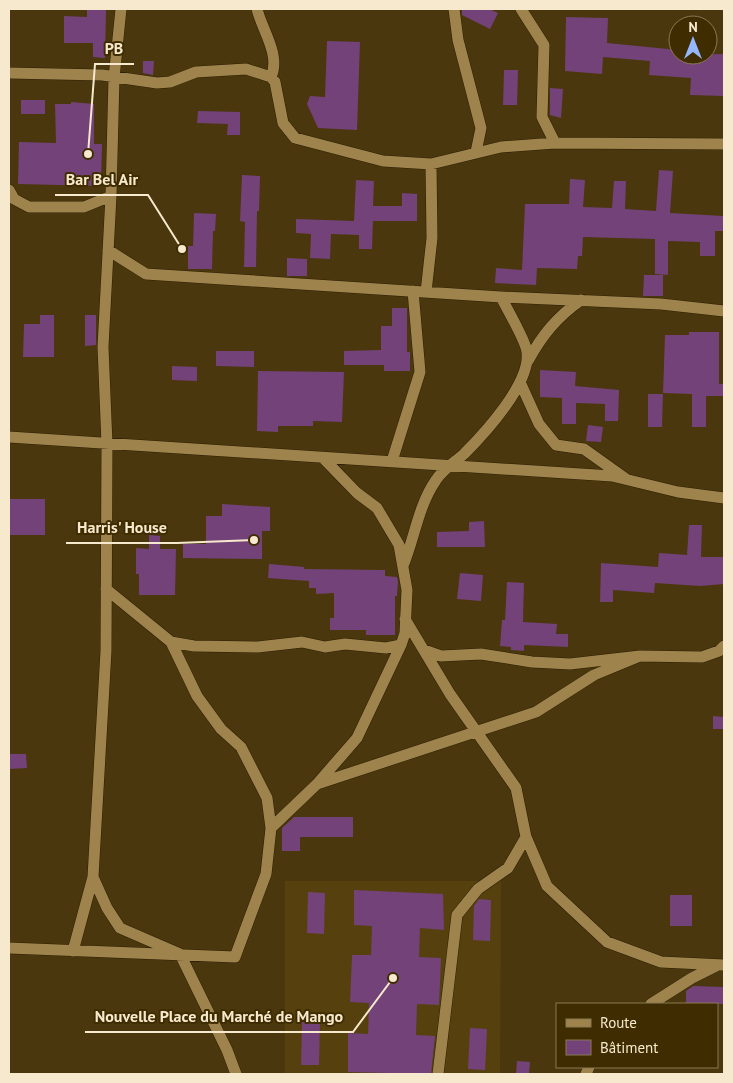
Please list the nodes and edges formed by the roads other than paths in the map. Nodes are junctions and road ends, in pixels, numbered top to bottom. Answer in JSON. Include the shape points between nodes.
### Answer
{"nodes":[{"id":1,"x":121,"y":9,"type":"edge"},
{"id":2,"x":257,"y":9,"type":"edge"},
{"id":3,"x":454,"y":9,"type":"edge"},
{"id":4,"x":521,"y":9,"type":"edge"},
{"id":5,"x":9,"y":73,"type":"edge"},
{"id":6,"x":271,"y":77,"type":"junction"},
{"id":7,"x":114,"y":78,"type":"junction"},
{"id":8,"x":554,"y":143,"type":"junction"},
{"id":9,"x":724,"y":144,"type":"edge"},
{"id":10,"x":476,"y":152,"type":"junction"},
{"id":11,"x":430,"y":164,"type":"junction"},
{"id":12,"x":9,"y":190,"type":"edge"},
{"id":13,"x":111,"y":196,"type":"junction"},
{"id":14,"x":108,"y":250,"type":"junction"},
{"id":15,"x":414,"y":291,"type":"junction"},
{"id":16,"x":426,"y":292,"type":"junction"},
{"id":17,"x":501,"y":297,"type":"junction"},
{"id":18,"x":581,"y":300,"type":"junction"},
{"id":19,"x":724,"y":311,"type":"edge"},
{"id":20,"x":528,"y":362,"type":"junction"},
{"id":21,"x":520,"y":382,"type":"junction"},
{"id":22,"x":9,"y":437,"type":"edge"},
{"id":23,"x":107,"y":444,"type":"junction"},
{"id":24,"x":323,"y":458,"type":"junction"},
{"id":25,"x":392,"y":461,"type":"junction"},
{"id":26,"x":452,"y":465,"type":"junction"},
{"id":27,"x":626,"y":479,"type":"junction"},
{"id":28,"x":724,"y":498,"type":"edge"},
{"id":29,"x":403,"y":566,"type":"junction"},
{"id":30,"x":106,"y":588,"type":"junction"},
{"id":31,"x":405,"y":619,"type":"junction"},
{"id":32,"x":171,"y":642,"type":"junction"},
{"id":33,"x":401,"y":645,"type":"junction"},
{"id":34,"x":724,"y":646,"type":"edge"},
{"id":35,"x":424,"y":650,"type":"junction"},
{"id":36,"x":640,"y":656,"type":"junction"},
{"id":37,"x":475,"y":731,"type":"junction"},
{"id":38,"x":318,"y":784,"type":"junction"},
{"id":39,"x":271,"y":828,"type":"junction"},
{"id":40,"x":526,"y":837,"type":"junction"},
{"id":41,"x":93,"y":877,"type":"junction"},
{"id":42,"x":9,"y":948,"type":"edge"},
{"id":43,"x":73,"y":951,"type":"junction"},
{"id":44,"x":180,"y":954,"type":"junction"},
{"id":45,"x":721,"y":965,"type":"edge"},
{"id":46,"x":653,"y":1003,"type":"edge"},
{"id":47,"x":236,"y":1074,"type":"edge"},
{"id":48,"x":438,"y":1074,"type":"edge"}],
"edges":[{"from":1,"to":7,"type":"street"},
{"from":2,"to":6,"type":"street","via":[[272,50]]},
{"from":3,"to":10,"type":"street","via":[[458,40],[481,128]]},
{"from":4,"to":8,"type":"street","via":[[544,44],[542,117]]},
{"from":5,"to":7,"type":"street"},
{"from":6,"to":7,"type":"street","via":[[246,69],[216,69],[196,72],[170,82]]},
{"from":6,"to":11,"type":"street","via":[[275,82],[283,123],[295,138],[383,161]]},
{"from":7,"to":13,"type":"street"},
{"from":8,"to":9,"type":"street"},
{"from":8,"to":10,"type":"street","via":[[501,146]]},
{"from":10,"to":11,"type":"street"},
{"from":11,"to":16,"type":"street","via":[[432,238]]},
{"from":12,"to":13,"type":"street","via":[[14,199],[29,207],[84,207]]},
{"from":13,"to":14,"type":"street"},
{"from":14,"to":15,"type":"street","via":[[146,274]]},
{"from":14,"to":23,"type":"street","via":[[103,347]]},
{"from":15,"to":16,"type":"street"},
{"from":15,"to":25,"type":"street","via":[[420,372]]},
{"from":16,"to":17,"type":"street"},
{"from":17,"to":18,"type":"street"},
{"from":17,"to":20,"type":"street","via":[[527,350]]},
{"from":18,"to":19,"type":"street"},
{"from":18,"to":20,"type":"street","via":[[543,334]]},
{"from":20,"to":21,"type":"street"},
{"from":21,"to":26,"type":"street","via":[[475,442]]},
{"from":21,"to":27,"type":"street","via":[[539,424],[556,445],[584,449]]},
{"from":22,"to":23,"type":"street"},
{"from":23,"to":24,"type":"street"},
{"from":23,"to":30,"type":"street"},
{"from":24,"to":25,"type":"street"},
{"from":24,"to":29,"type":"street","via":[[377,508],[398,545]]},
{"from":25,"to":26,"type":"street"},
{"from":26,"to":27,"type":"street"},
{"from":26,"to":29,"type":"street","via":[[429,490]]},
{"from":27,"to":28,"type":"street","via":[[678,492]]},
{"from":29,"to":31,"type":"street","via":[[407,590]]},
{"from":30,"to":32,"type":"street"},
{"from":30,"to":41,"type":"street","via":[[106,651]]},
{"from":31,"to":33,"type":"street"},
{"from":31,"to":35,"type":"street"},
{"from":32,"to":33,"type":"street","via":[[258,648],[302,642],[325,647],[345,644],[386,648]]},
{"from":32,"to":39,"type":"street","via":[[198,696],[221,729],[241,747],[254,769],[267,798]]},
{"from":33,"to":38,"type":"street","via":[[357,738]]},
{"from":34,"to":36,"type":"street","via":[[702,657]]},
{"from":35,"to":36,"type":"street","via":[[440,656],[481,654],[570,664]]},
{"from":35,"to":37,"type":"street"},
{"from":36,"to":37,"type":"street","via":[[594,675],[536,712]]},
{"from":37,"to":38,"type":"street"},
{"from":37,"to":40,"type":"street","via":[[516,788]]},
{"from":38,"to":39,"type":"street"},
{"from":39,"to":44,"type":"street","via":[[266,874],[235,957]]},
{"from":40,"to":45,"type":"street","via":[[548,886],[607,942],[660,962]]},
{"from":40,"to":48,"type":"street","via":[[508,868],[478,889],[457,915]]},
{"from":41,"to":43,"type":"street"},
{"from":41,"to":44,"type":"street","via":[[120,928]]},
{"from":42,"to":43,"type":"street"},
{"from":43,"to":44,"type":"street"},
{"from":44,"to":47,"type":"street"},
{"from":45,"to":46,"type":"street","via":[[692,978]]}]}
